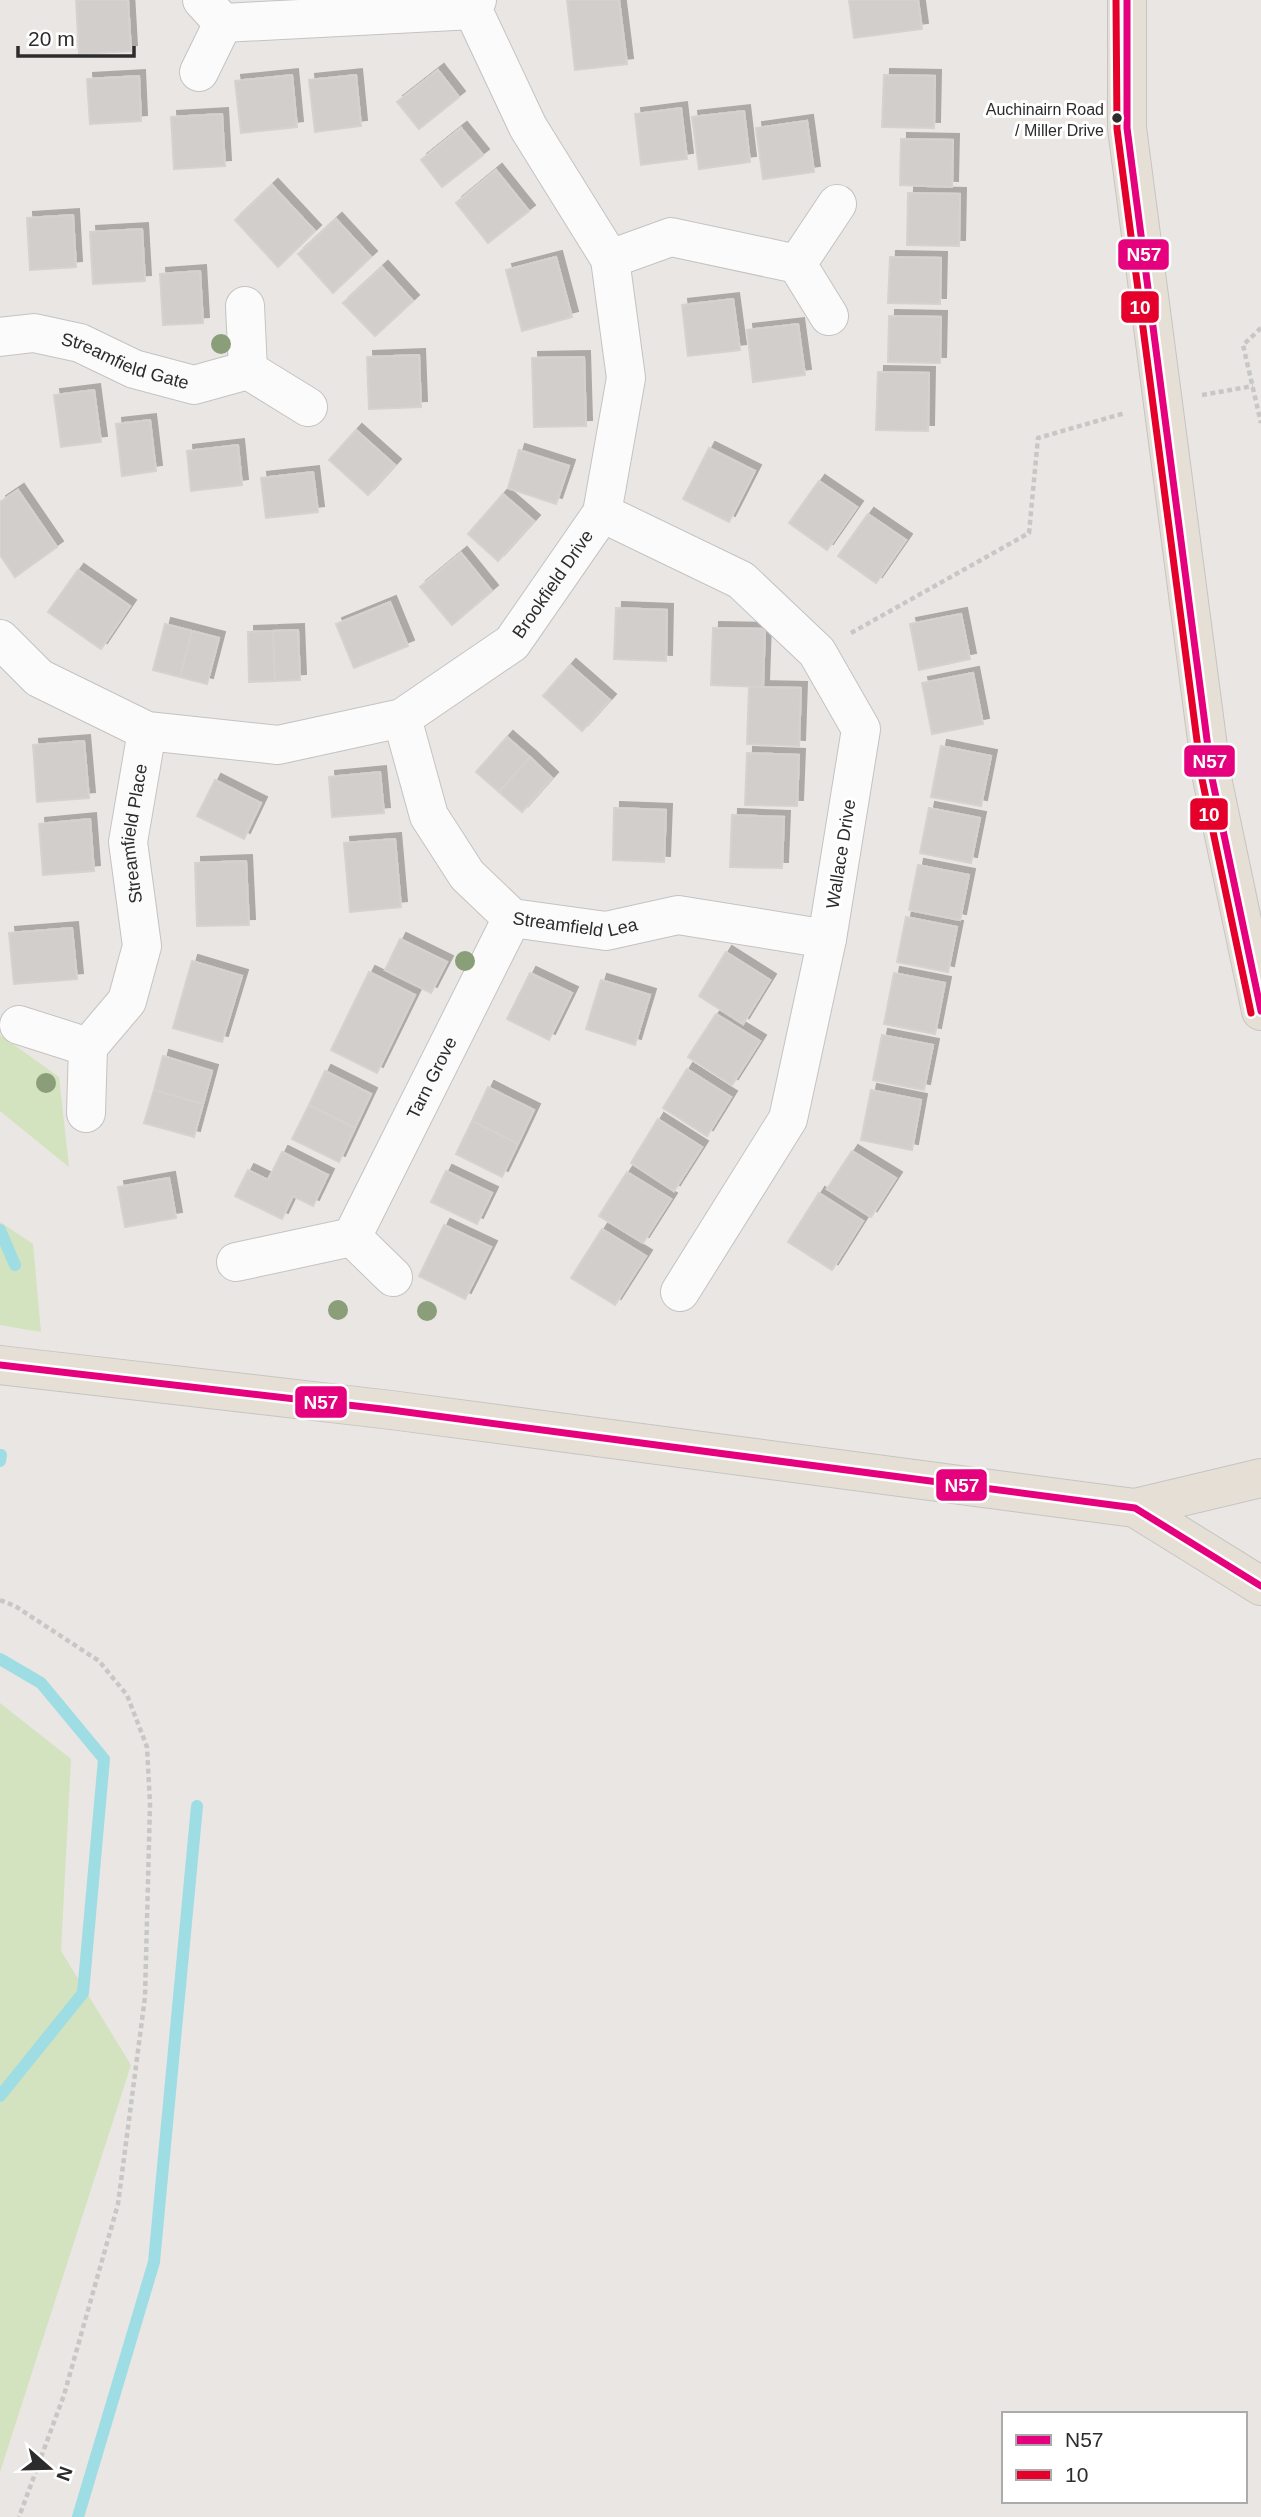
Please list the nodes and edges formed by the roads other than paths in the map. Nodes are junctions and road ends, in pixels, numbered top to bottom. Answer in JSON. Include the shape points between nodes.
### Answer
{"nodes":[{"id":1,"x":1127,"y":0,"type":"edge"},
{"id":2,"x":475,"y":5,"type":"edge"},
{"id":3,"x":213,"y":11,"type":"edge"},
{"id":4,"x":199,"y":72,"type":"dead end"},
{"id":5,"x":837,"y":204,"type":"dead end"},
{"id":6,"x":610,"y":259,"type":"junction"},
{"id":7,"x":797,"y":264,"type":"junction"},
{"id":8,"x":245,"y":306,"type":"dead end"},
{"id":9,"x":829,"y":316,"type":"dead end"},
{"id":10,"x":0,"y":337,"type":"edge"},
{"id":11,"x":248,"y":370,"type":"junction"},
{"id":12,"x":308,"y":407,"type":"dead end"},
{"id":13,"x":602,"y":513,"type":"junction"},
{"id":14,"x":0,"y":639,"type":"edge"},
{"id":15,"x":402,"y":718,"type":"junction"},
{"id":16,"x":147,"y":732,"type":"junction"},
{"id":17,"x":512,"y":918,"type":"junction"},
{"id":18,"x":827,"y":939,"type":"junction"},
{"id":19,"x":1261,"y":1011,"type":"edge"},
{"id":20,"x":19,"y":1025,"type":"dead end"},
{"id":21,"x":88,"y":1047,"type":"junction"},
{"id":22,"x":86,"y":1113,"type":"dead end"},
{"id":23,"x":352,"y":1237,"type":"junction"},
{"id":24,"x":236,"y":1262,"type":"dead end"},
{"id":25,"x":393,"y":1277,"type":"dead end"},
{"id":26,"x":680,"y":1293,"type":"dead end"},
{"id":27,"x":0,"y":1365,"type":"edge"},
{"id":28,"x":1261,"y":1478,"type":"edge"},
{"id":29,"x":1135,"y":1508,"type":"junction"},
{"id":30,"x":1261,"y":1586,"type":"edge"}],
"edges":[{"from":1,"to":19,"type":"main road","via":[[1127,128],[1212,778]]},
{"from":2,"to":3,"type":"street"},
{"from":2,"to":6,"type":"street","name":"Brookfield Drive","via":[[528,127]]},
{"from":3,"to":4,"type":"street"},
{"from":5,"to":7,"type":"street"},
{"from":6,"to":7,"type":"street","via":[[671,237]]},
{"from":6,"to":13,"type":"street","name":"Brookfield Drive","via":[[626,378]]},
{"from":7,"to":9,"type":"street"},
{"from":8,"to":11,"type":"street"},
{"from":10,"to":11,"type":"street","name":"Streamfield Gate","via":[[34,333],[80,343],[134,369],[194,385]]},
{"from":11,"to":12,"type":"street"},
{"from":13,"to":15,"type":"street","name":"Brookfield Drive","via":[[512,643]]},
{"from":13,"to":18,"type":"street","name":"Wallace Drive","via":[[741,579],[817,652],[861,729]]},
{"from":14,"to":16,"type":"street","name":"Brookfield Drive","via":[[39,678]]},
{"from":15,"to":16,"type":"street","name":"Brookfield Drive","via":[[278,745]]},
{"from":15,"to":17,"type":"street","name":"Streamfield Lea","via":[[429,816],[467,876]]},
{"from":16,"to":21,"type":"street","name":"Streamfield Place","via":[[128,842],[142,946],[127,1001]]},
{"from":17,"to":18,"type":"street","name":"Streamfield Lea","via":[[606,931],[678,915]]},
{"from":17,"to":23,"type":"street","name":"Tarn Grove"},
{"from":18,"to":26,"type":"street","name":"Wallace Drive","via":[[788,1119]]},
{"from":20,"to":21,"type":"street"},
{"from":21,"to":22,"type":"street"},
{"from":23,"to":24,"type":"street"},
{"from":23,"to":25,"type":"street"},
{"from":27,"to":29,"type":"main road","via":[[391,1409]]},
{"from":28,"to":29,"type":"main road"},
{"from":29,"to":30,"type":"main road"}]}
